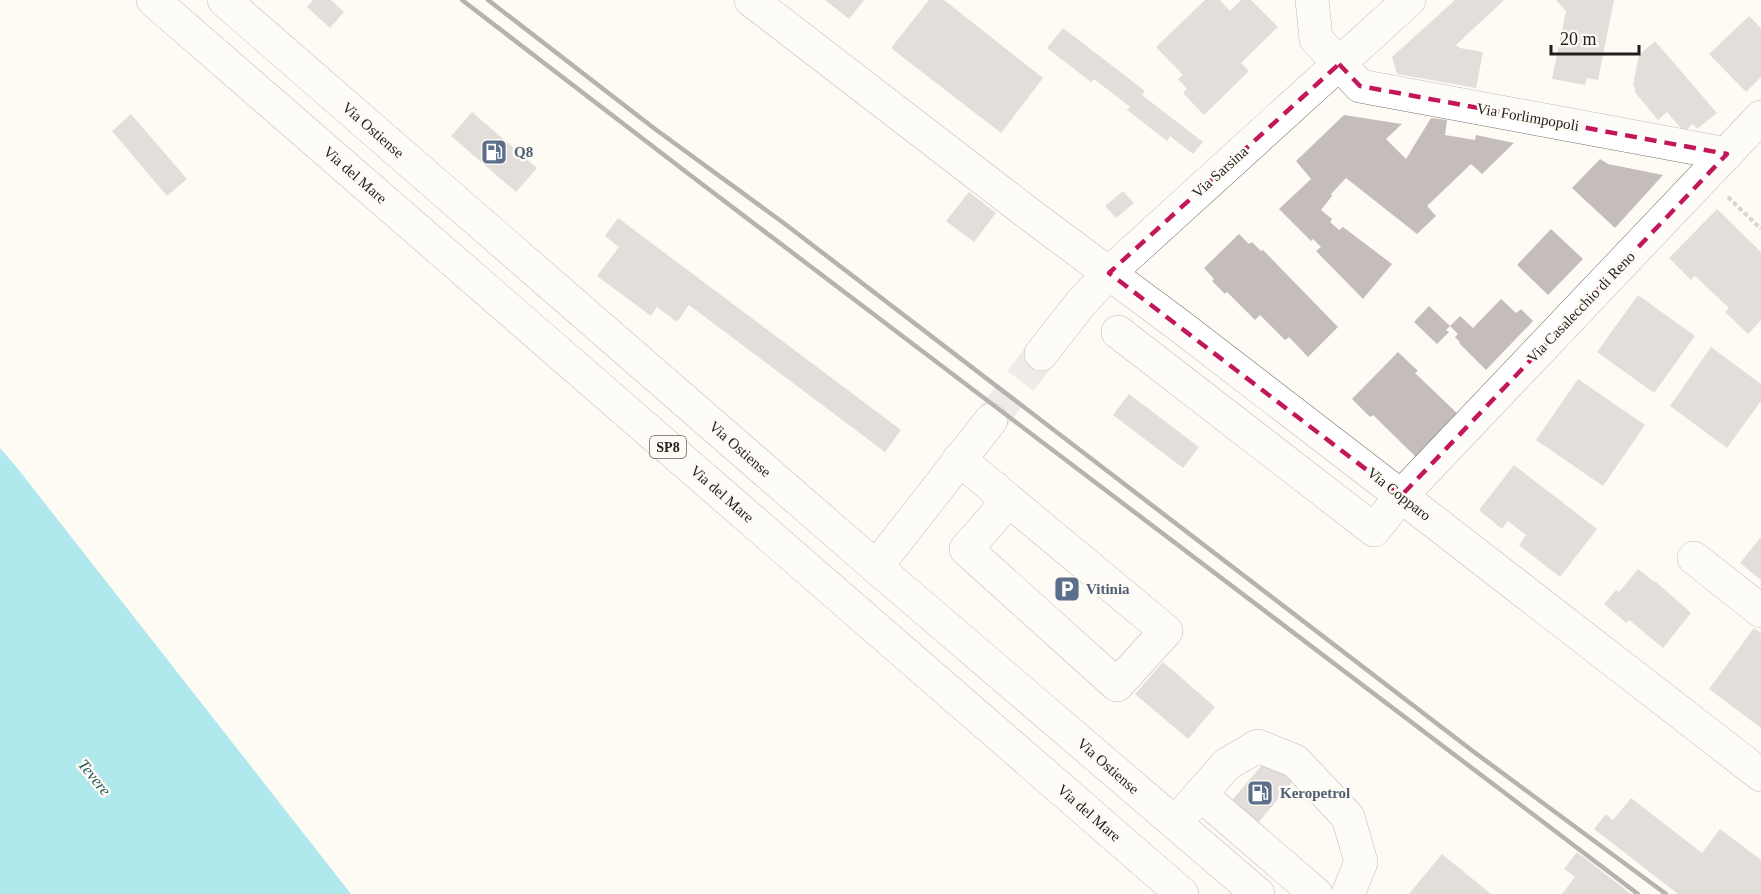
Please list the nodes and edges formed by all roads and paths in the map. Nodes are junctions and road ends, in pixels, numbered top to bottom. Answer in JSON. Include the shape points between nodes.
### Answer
{"nodes":[{"id":1,"x":153,"y":0,"type":"edge"},
{"id":2,"x":224,"y":0,"type":"edge"},
{"id":3,"x":751,"y":0,"type":"edge"},
{"id":4,"x":1312,"y":0,"type":"edge"},
{"id":5,"x":1409,"y":0,"type":"edge"},
{"id":6,"x":1339,"y":64,"type":"junction"},
{"id":7,"x":1761,"y":117,"type":"edge"},
{"id":8,"x":1716,"y":165,"type":"junction"},
{"id":9,"x":1761,"y":229,"type":"edge"},
{"id":10,"x":1109,"y":273,"type":"junction"},
{"id":11,"x":1118,"y":332,"type":"dead end"},
{"id":12,"x":1194,"y":337,"type":"junction"},
{"id":13,"x":1041,"y":354,"type":"tunnel mouth"},
{"id":14,"x":1169,"y":372,"type":"junction"},
{"id":15,"x":991,"y":420,"type":"tunnel mouth"},
{"id":16,"x":959,"y":459,"type":"junction"},
{"id":17,"x":995,"y":488,"type":"junction"},
{"id":18,"x":1401,"y":496,"type":"junction"},
{"id":19,"x":1694,"y":558,"type":"dead end"},
{"id":20,"x":876,"y":567,"type":"junction"},
{"id":21,"x":1761,"y":611,"type":"edge"},
{"id":22,"x":1761,"y":775,"type":"edge"},
{"id":23,"x":1200,"y":794,"type":"junction"},
{"id":24,"x":1174,"y":823,"type":"junction"},
{"id":25,"x":1182,"y":894,"type":"edge"},
{"id":26,"x":1258,"y":894,"type":"edge"},
{"id":27,"x":1316,"y":894,"type":"edge"},
{"id":28,"x":1348,"y":894,"type":"edge"}],
"edges":[{"from":1,"to":25,"type":"street","name":"Via del Mare","number":"SP8"},
{"from":2,"to":20,"type":"street","name":"Via Ostiense"},
{"from":3,"to":10,"type":"street","name":"Via Copparo"},
{"from":4,"to":6,"type":"street","name":"Via Forlimpopoli","via":[[1316,39]]},
{"from":5,"to":6,"type":"street","name":"Via Sarsina"},
{"from":6,"to":8,"type":"street","name":"Via Forlimpopoli","via":[[1360,87]]},
{"from":6,"to":10,"type":"street","name":"Via Sarsina"},
{"from":7,"to":8,"type":"street","name":"Via Casalecchio di Reno"},
{"from":8,"to":9,"type":"path"},
{"from":8,"to":18,"type":"street","name":"Via Casalecchio di Reno"},
{"from":10,"to":12,"type":"street","name":"Via Copparo"},
{"from":10,"to":13,"type":"street","name":"Via Sarsina"},
{"from":11,"to":14,"type":"street"},
{"from":12,"to":14,"type":"street"},
{"from":12,"to":18,"type":"street","name":"Via Copparo"},
{"from":14,"to":18,"type":"street","name":"Via Casalecchio di Reno","via":[[1374,530]]},
{"from":15,"to":16,"type":"street"},
{"from":16,"to":17,"type":"street"},
{"from":16,"to":20,"type":"street"},
{"from":17,"to":17,"type":"street","via":[[1002,507],[966,549],[1117,686],[1166,631]]},
{"from":18,"to":22,"type":"street","name":"Via Copparo"},
{"from":19,"to":21,"type":"street"},
{"from":20,"to":24,"type":"street","name":"Via Ostiense"},
{"from":23,"to":24,"type":"street"},
{"from":23,"to":27,"type":"street"},
{"from":23,"to":28,"type":"street","via":[[1227,764],[1258,746],[1295,761],[1348,818],[1361,862]]},
{"from":24,"to":26,"type":"street","name":"Via Ostiense"}]}
